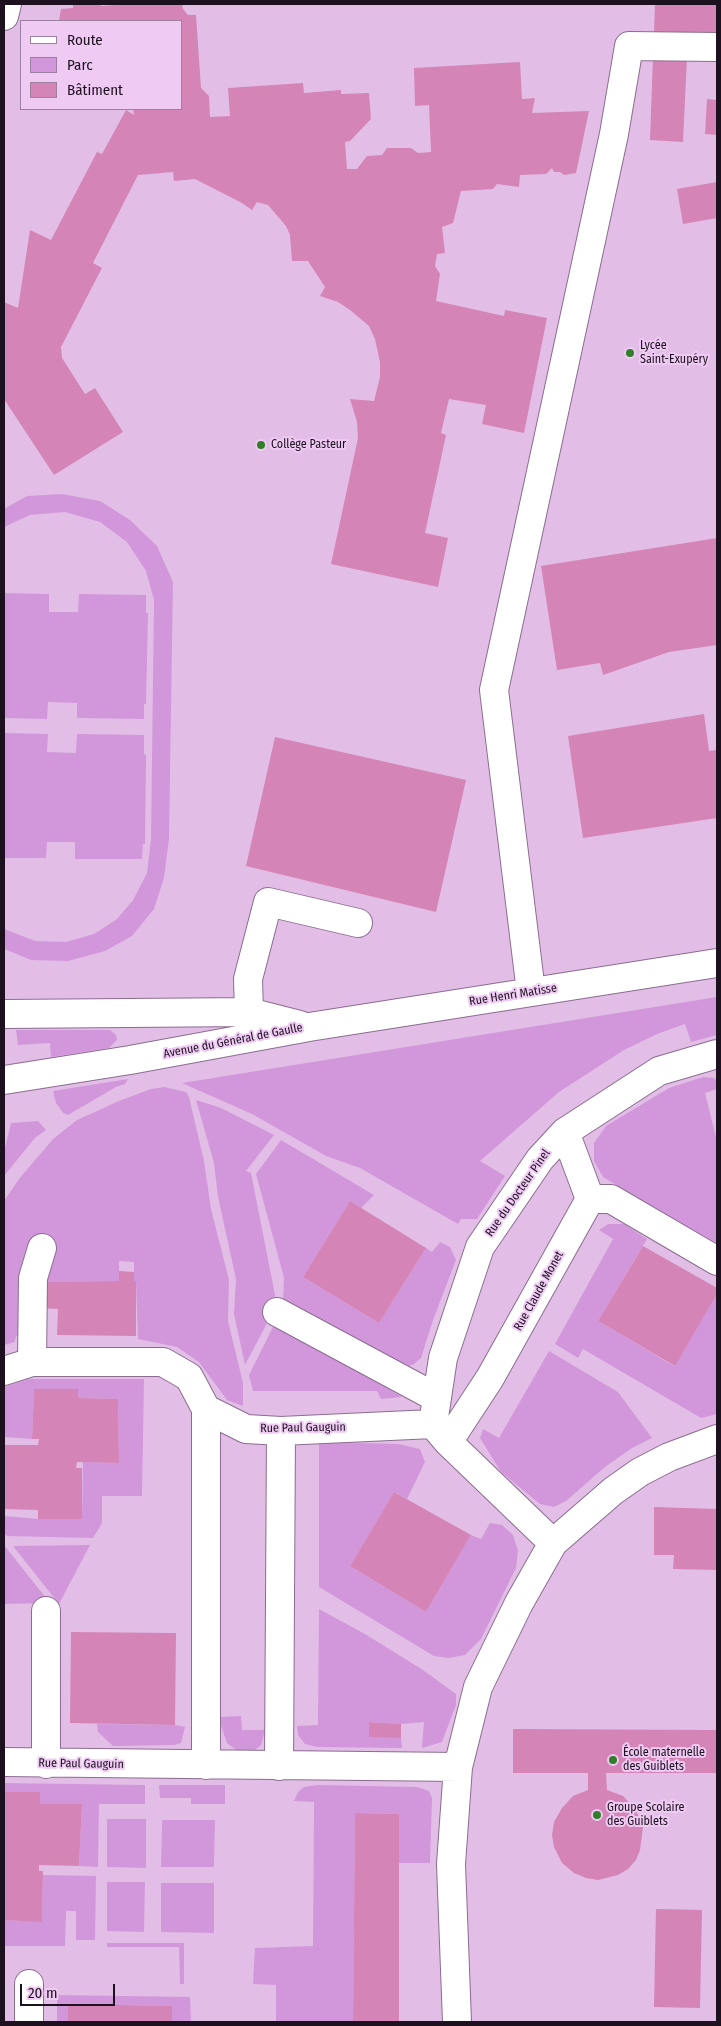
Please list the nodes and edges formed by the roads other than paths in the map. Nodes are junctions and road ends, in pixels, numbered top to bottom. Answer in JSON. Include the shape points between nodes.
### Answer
{"nodes":[{"id":1,"x":6,"y":4,"type":"edge"},
{"id":2,"x":4,"y":16,"type":"edge"},
{"id":3,"x":717,"y":48,"type":"edge"},
{"id":4,"x":358,"y":923,"type":"dead end"},
{"id":5,"x":717,"y":963,"type":"edge"},
{"id":6,"x":531,"y":992,"type":"junction"},
{"id":7,"x":249,"y":1012,"type":"junction"},
{"id":8,"x":4,"y":1014,"type":"edge"},
{"id":9,"x":309,"y":1027,"type":"junction"},
{"id":10,"x":717,"y":1054,"type":"edge"},
{"id":11,"x":4,"y":1080,"type":"edge"},
{"id":12,"x":565,"y":1132,"type":"junction"},
{"id":13,"x":590,"y":1199,"type":"junction"},
{"id":14,"x":42,"y":1248,"type":"dead end"},
{"id":15,"x":717,"y":1261,"type":"edge"},
{"id":16,"x":277,"y":1312,"type":"dead end"},
{"id":17,"x":32,"y":1362,"type":"junction"},
{"id":18,"x":4,"y":1370,"type":"edge"},
{"id":19,"x":206,"y":1409,"type":"junction"},
{"id":20,"x":439,"y":1422,"type":"junction"},
{"id":21,"x":281,"y":1431,"type":"junction"},
{"id":22,"x":717,"y":1439,"type":"edge"},
{"id":23,"x":553,"y":1543,"type":"junction"},
{"id":24,"x":46,"y":1611,"type":"dead end"},
{"id":25,"x":4,"y":1762,"type":"edge"},
{"id":26,"x":46,"y":1764,"type":"junction"},
{"id":27,"x":206,"y":1765,"type":"junction"},
{"id":28,"x":280,"y":1766,"type":"junction"},
{"id":29,"x":458,"y":1767,"type":"junction"},
{"id":30,"x":29,"y":1984,"type":"dead end"},
{"id":31,"x":29,"y":2022,"type":"edge"},
{"id":32,"x":458,"y":2022,"type":"edge"}],
"edges":[{"from":1,"to":2,"type":"street"},
{"from":3,"to":6,"type":"street","via":[[629,46],[614,134],[494,690]]},
{"from":4,"to":7,"type":"street","via":[[268,902],[248,979]]},
{"from":5,"to":6,"type":"street","name":"Rue Henri Matisse"},
{"from":6,"to":9,"type":"street","name":"Rue Henri Matisse"},
{"from":7,"to":8,"type":"street","name":"Avenue du Général de Gaulle"},
{"from":7,"to":9,"type":"street","name":"Avenue du Général de Gaulle"},
{"from":9,"to":11,"type":"street","name":"Avenue du Général de Gaulle"},
{"from":10,"to":12,"type":"street","name":"Rue du Docteur Pinel","via":[[659,1071]]},
{"from":12,"to":13,"type":"street"},
{"from":12,"to":20,"type":"street","name":"Rue du Docteur Pinel","via":[[540,1159],[480,1247],[443,1358]]},
{"from":13,"to":15,"type":"street","via":[[611,1200]]},
{"from":13,"to":20,"type":"street","name":"Rue Claude Monet","via":[[490,1378]]},
{"from":14,"to":17,"type":"street","via":[[33,1278]]},
{"from":16,"to":20,"type":"street"},
{"from":17,"to":18,"type":"street"},
{"from":17,"to":19,"type":"street","via":[[163,1362],[189,1377]]},
{"from":19,"to":21,"type":"street","name":"Rue Paul Gauguin","via":[[246,1429]]},
{"from":19,"to":27,"type":"street"},
{"from":20,"to":21,"type":"street","name":"Rue Paul Gauguin"},
{"from":20,"to":23,"type":"street"},
{"from":21,"to":28,"type":"street"},
{"from":22,"to":23,"type":"street","via":[[640,1472]]},
{"from":23,"to":29,"type":"street","via":[[478,1687]]},
{"from":24,"to":26,"type":"street"},
{"from":25,"to":26,"type":"street","name":"Rue Paul Gauguin"},
{"from":26,"to":27,"type":"street","name":"Rue Paul Gauguin"},
{"from":27,"to":28,"type":"street","name":"Rue Paul Gauguin"},
{"from":28,"to":29,"type":"street","name":"Rue Paul Gauguin"},
{"from":29,"to":32,"type":"street","via":[[451,1864]]},
{"from":30,"to":31,"type":"street"}]}
